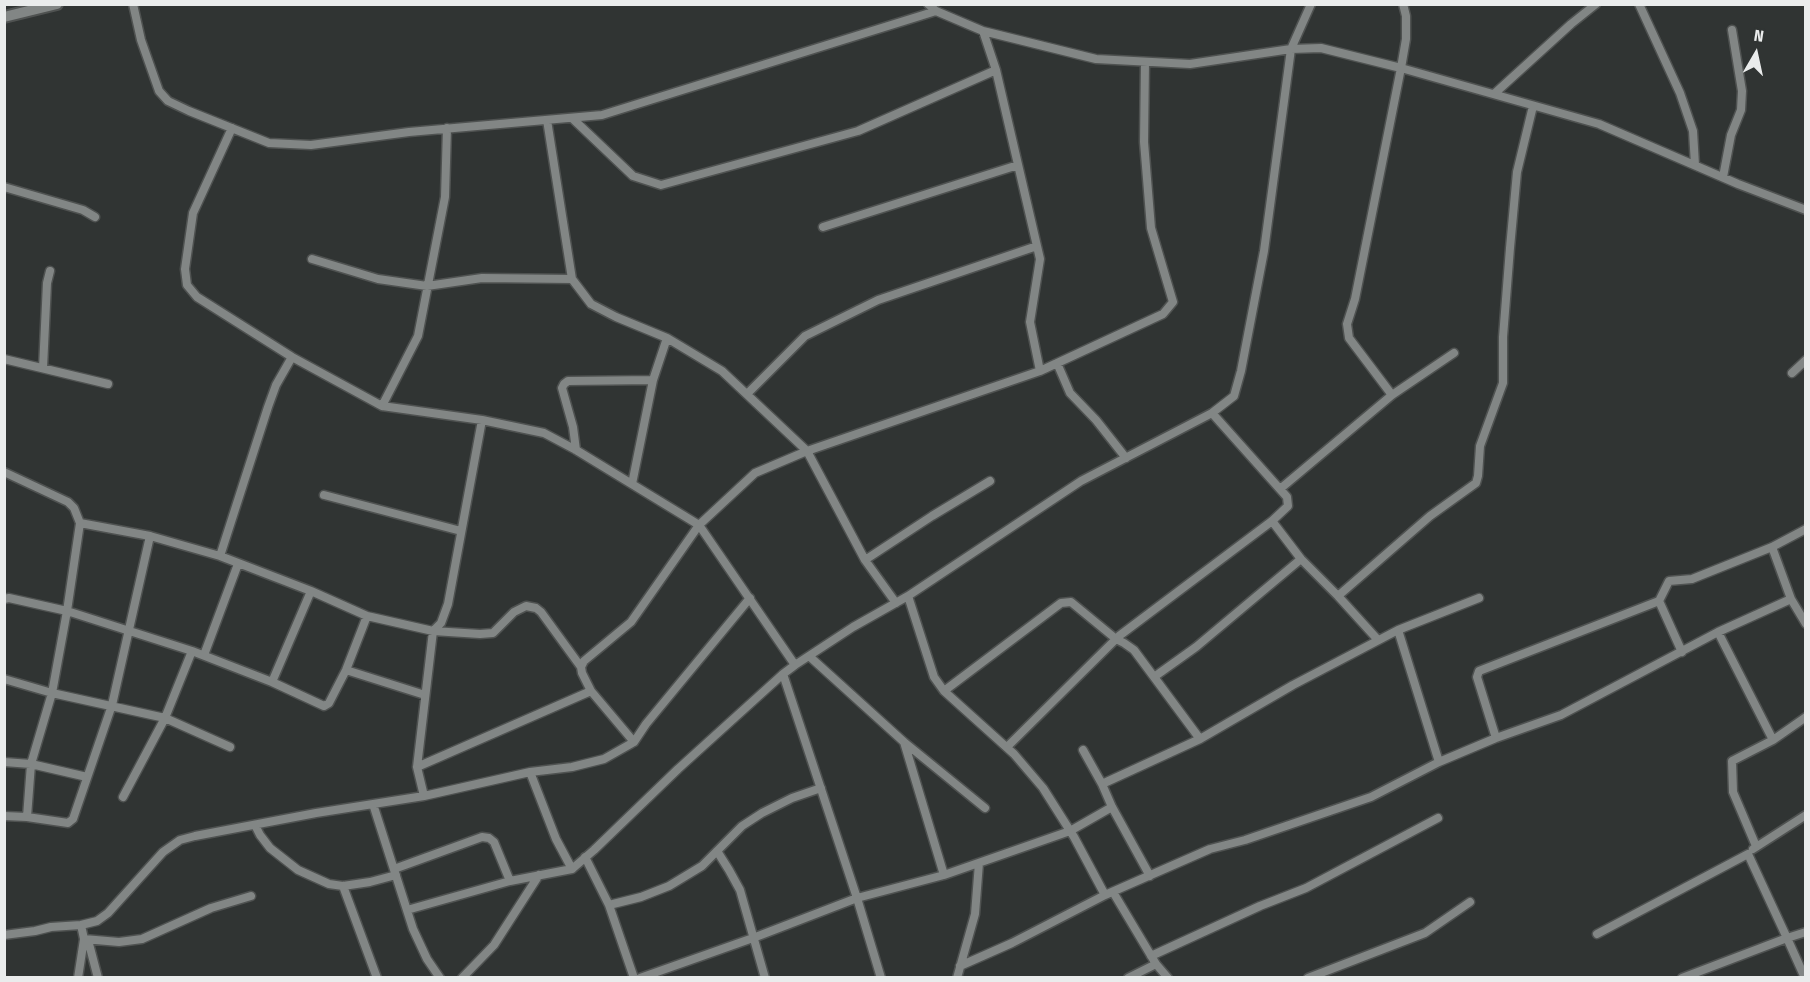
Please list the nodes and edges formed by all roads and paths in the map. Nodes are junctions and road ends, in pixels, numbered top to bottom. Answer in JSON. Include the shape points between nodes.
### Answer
{"nodes":[{"id":1,"x":57,"y":4,"type":"edge"},
{"id":2,"x":133,"y":4,"type":"edge"},
{"id":3,"x":928,"y":4,"type":"edge"},
{"id":4,"x":1311,"y":4,"type":"edge"},
{"id":5,"x":1403,"y":4,"type":"edge"},
{"id":6,"x":1596,"y":4,"type":"edge"},
{"id":7,"x":1639,"y":4,"type":"edge"},
{"id":8,"x":936,"y":11,"type":"junction"},
{"id":9,"x":4,"y":17,"type":"edge"},
{"id":10,"x":1732,"y":30,"type":"dead end"},
{"id":11,"x":983,"y":31,"type":"junction"},
{"id":12,"x":1291,"y":49,"type":"junction"},
{"id":13,"x":1145,"y":62,"type":"junction"},
{"id":14,"x":1401,"y":69,"type":"junction"},
{"id":15,"x":996,"y":70,"type":"junction"},
{"id":16,"x":1494,"y":94,"type":"junction"},
{"id":17,"x":1533,"y":106,"type":"junction"},
{"id":18,"x":572,"y":118,"type":"junction"},
{"id":19,"x":547,"y":120,"type":"junction"},
{"id":20,"x":232,"y":128,"type":"junction"},
{"id":21,"x":447,"y":128,"type":"junction"},
{"id":22,"x":1018,"y":165,"type":"junction"},
{"id":23,"x":1695,"y":165,"type":"junction"},
{"id":24,"x":1724,"y":177,"type":"junction"},
{"id":25,"x":4,"y":187,"type":"edge"},
{"id":26,"x":1806,"y":210,"type":"edge"},
{"id":27,"x":95,"y":217,"type":"dead end"},
{"id":28,"x":823,"y":227,"type":"dead end"},
{"id":29,"x":1037,"y":246,"type":"junction"},
{"id":30,"x":312,"y":259,"type":"dead end"},
{"id":31,"x":50,"y":271,"type":"dead end"},
{"id":32,"x":572,"y":279,"type":"junction"},
{"id":33,"x":427,"y":286,"type":"junction"},
{"id":34,"x":667,"y":338,"type":"junction"},
{"id":35,"x":1455,"y":353,"type":"dead end"},
{"id":36,"x":292,"y":357,"type":"junction"},
{"id":37,"x":4,"y":359,"type":"edge"},
{"id":38,"x":1806,"y":360,"type":"edge"},
{"id":39,"x":1057,"y":363,"type":"junction"},
{"id":40,"x":42,"y":368,"type":"junction"},
{"id":41,"x":1040,"y":371,"type":"junction"},
{"id":42,"x":1792,"y":373,"type":"dead end"},
{"id":43,"x":653,"y":380,"type":"junction"},
{"id":44,"x":108,"y":384,"type":"dead end"},
{"id":45,"x":747,"y":394,"type":"junction"},
{"id":46,"x":1392,"y":395,"type":"junction"},
{"id":47,"x":382,"y":406,"type":"junction"},
{"id":48,"x":1212,"y":412,"type":"junction"},
{"id":49,"x":482,"y":420,"type":"junction"},
{"id":50,"x":576,"y":450,"type":"junction"},
{"id":51,"x":807,"y":452,"type":"junction"},
{"id":52,"x":1126,"y":458,"type":"junction"},
{"id":53,"x":4,"y":472,"type":"edge"},
{"id":54,"x":990,"y":481,"type":"dead end"},
{"id":55,"x":632,"y":484,"type":"junction"},
{"id":56,"x":1280,"y":489,"type":"junction"},
{"id":57,"x":324,"y":495,"type":"dead end"},
{"id":58,"x":1272,"y":521,"type":"junction"},
{"id":59,"x":80,"y":523,"type":"junction"},
{"id":60,"x":699,"y":525,"type":"junction"},
{"id":61,"x":1806,"y":529,"type":"edge"},
{"id":62,"x":461,"y":531,"type":"junction"},
{"id":63,"x":150,"y":536,"type":"junction"},
{"id":64,"x":1772,"y":547,"type":"junction"},
{"id":65,"x":220,"y":556,"type":"junction"},
{"id":66,"x":1301,"y":559,"type":"junction"},
{"id":67,"x":865,"y":560,"type":"junction"},
{"id":68,"x":238,"y":564,"type":"junction"},
{"id":69,"x":311,"y":591,"type":"junction"},
{"id":70,"x":908,"y":596,"type":"junction"},
{"id":71,"x":1338,"y":596,"type":"junction"},
{"id":72,"x":750,"y":598,"type":"junction"},
{"id":73,"x":1479,"y":598,"type":"dead end"},
{"id":74,"x":4,"y":599,"type":"edge"},
{"id":75,"x":1791,"y":599,"type":"junction"},
{"id":76,"x":1659,"y":601,"type":"junction"},
{"id":77,"x":896,"y":603,"type":"junction"},
{"id":78,"x":68,"y":611,"type":"junction"},
{"id":79,"x":367,"y":616,"type":"junction"},
{"id":80,"x":1806,"y":624,"type":"edge"},
{"id":81,"x":128,"y":630,"type":"junction"},
{"id":82,"x":1398,"y":630,"type":"junction"},
{"id":83,"x":433,"y":631,"type":"junction"},
{"id":84,"x":1718,"y":632,"type":"junction"},
{"id":85,"x":1116,"y":639,"type":"junction"},
{"id":86,"x":1378,"y":640,"type":"junction"},
{"id":87,"x":192,"y":651,"type":"junction"},
{"id":88,"x":1682,"y":652,"type":"junction"},
{"id":89,"x":204,"y":655,"type":"junction"},
{"id":90,"x":809,"y":656,"type":"junction"},
{"id":91,"x":795,"y":665,"type":"junction"},
{"id":92,"x":581,"y":667,"type":"junction"},
{"id":93,"x":346,"y":670,"type":"junction"},
{"id":94,"x":783,"y":674,"type":"junction"},
{"id":95,"x":1154,"y":677,"type":"junction"},
{"id":96,"x":4,"y":679,"type":"edge"},
{"id":97,"x":272,"y":682,"type":"junction"},
{"id":98,"x":591,"y":691,"type":"junction"},
{"id":99,"x":945,"y":691,"type":"junction"},
{"id":100,"x":52,"y":693,"type":"junction"},
{"id":101,"x":425,"y":695,"type":"junction"},
{"id":102,"x":112,"y":705,"type":"junction"},
{"id":103,"x":1806,"y":717,"type":"edge"},
{"id":104,"x":165,"y":718,"type":"junction"},
{"id":105,"x":1496,"y":738,"type":"junction"},
{"id":106,"x":1200,"y":739,"type":"junction"},
{"id":107,"x":1773,"y":740,"type":"junction"},
{"id":108,"x":634,"y":742,"type":"junction"},
{"id":109,"x":904,"y":742,"type":"junction"},
{"id":110,"x":230,"y":747,"type":"dead end"},
{"id":111,"x":1007,"y":747,"type":"junction"},
{"id":112,"x":1083,"y":750,"type":"dead end"},
{"id":113,"x":4,"y":762,"type":"edge"},
{"id":114,"x":1439,"y":762,"type":"junction"},
{"id":115,"x":31,"y":764,"type":"junction"},
{"id":116,"x":417,"y":767,"type":"junction"},
{"id":117,"x":530,"y":772,"type":"junction"},
{"id":118,"x":87,"y":777,"type":"junction"},
{"id":119,"x":1102,"y":784,"type":"junction"},
{"id":120,"x":821,"y":788,"type":"junction"},
{"id":121,"x":424,"y":796,"type":"junction"},
{"id":122,"x":123,"y":797,"type":"dead end"},
{"id":123,"x":373,"y":804,"type":"junction"},
{"id":124,"x":1112,"y":807,"type":"junction"},
{"id":125,"x":985,"y":808,"type":"dead end"},
{"id":126,"x":1806,"y":815,"type":"edge"},
{"id":127,"x":4,"y":816,"type":"edge"},
{"id":128,"x":27,"y":817,"type":"junction"},
{"id":129,"x":1438,"y":818,"type":"dead end"},
{"id":130,"x":255,"y":825,"type":"junction"},
{"id":131,"x":1071,"y":831,"type":"junction"},
{"id":132,"x":1756,"y":846,"type":"junction"},
{"id":133,"x":717,"y":852,"type":"junction"},
{"id":134,"x":1748,"y":854,"type":"junction"},
{"id":135,"x":585,"y":857,"type":"junction"},
{"id":136,"x":979,"y":863,"type":"junction"},
{"id":137,"x":572,"y":868,"type":"junction"},
{"id":138,"x":395,"y":872,"type":"junction"},
{"id":139,"x":539,"y":875,"type":"junction"},
{"id":140,"x":944,"y":875,"type":"junction"},
{"id":141,"x":1150,"y":876,"type":"junction"},
{"id":142,"x":510,"y":881,"type":"junction"},
{"id":143,"x":343,"y":886,"type":"junction"},
{"id":144,"x":1109,"y":893,"type":"junction"},
{"id":145,"x":251,"y":896,"type":"dead end"},
{"id":146,"x":857,"y":898,"type":"junction"},
{"id":147,"x":1470,"y":902,"type":"dead end"},
{"id":148,"x":609,"y":905,"type":"junction"},
{"id":149,"x":407,"y":910,"type":"junction"},
{"id":150,"x":81,"y":925,"type":"junction"},
{"id":151,"x":1806,"y":932,"type":"edge"},
{"id":152,"x":1597,"y":934,"type":"dead end"},
{"id":153,"x":4,"y":935,"type":"edge"},
{"id":154,"x":753,"y":938,"type":"junction"},
{"id":155,"x":1786,"y":938,"type":"junction"},
{"id":156,"x":86,"y":939,"type":"junction"},
{"id":157,"x":1154,"y":960,"type":"junction"},
{"id":158,"x":960,"y":966,"type":"junction"},
{"id":159,"x":880,"y":977,"type":"edge"},
{"id":160,"x":78,"y":978,"type":"edge"},
{"id":161,"x":98,"y":978,"type":"edge"},
{"id":162,"x":377,"y":978,"type":"edge"},
{"id":163,"x":440,"y":978,"type":"edge"},
{"id":164,"x":462,"y":978,"type":"edge"},
{"id":165,"x":634,"y":978,"type":"edge"},
{"id":166,"x":640,"y":978,"type":"edge"},
{"id":167,"x":765,"y":978,"type":"edge"},
{"id":168,"x":957,"y":978,"type":"edge"},
{"id":169,"x":1128,"y":978,"type":"edge"},
{"id":170,"x":1168,"y":978,"type":"edge"},
{"id":171,"x":1308,"y":978,"type":"edge"},
{"id":172,"x":1682,"y":978,"type":"edge"},
{"id":173,"x":1805,"y":978,"type":"edge"}],
"edges":[{"from":1,"to":9,"type":"street"},
{"from":2,"to":20,"type":"street","via":[[159,91],[168,101]]},
{"from":3,"to":8,"type":"street"},
{"from":4,"to":12,"type":"street"},
{"from":5,"to":14,"type":"street","via":[[1406,39]]},
{"from":6,"to":16,"type":"street"},
{"from":7,"to":23,"type":"street","via":[[1680,93],[1693,131]]},
{"from":8,"to":11,"type":"street"},
{"from":8,"to":18,"type":"street","via":[[602,116]]},
{"from":10,"to":24,"type":"street","via":[[1742,91],[1741,110],[1731,135]]},
{"from":11,"to":13,"type":"street","via":[[1096,59]]},
{"from":11,"to":15,"type":"street"},
{"from":12,"to":13,"type":"street","via":[[1190,64]]},
{"from":12,"to":14,"type":"street","via":[[1321,48]]},
{"from":12,"to":48,"type":"street","via":[[1264,251],[1241,371],[1234,396]]},
{"from":13,"to":39,"type":"street","via":[[1144,142],[1151,228],[1173,302],[1163,314]]},
{"from":14,"to":16,"type":"street"},
{"from":14,"to":46,"type":"street","via":[[1347,324],[1349,338]]},
{"from":15,"to":18,"type":"street","via":[[858,131],[661,185],[633,176]]},
{"from":15,"to":22,"type":"street"},
{"from":16,"to":17,"type":"street"},
{"from":17,"to":23,"type":"street","via":[[1599,124]]},
{"from":17,"to":71,"type":"street","via":[[1517,172],[1503,337],[1503,383],[1480,446],[1476,483],[1430,516]]},
{"from":18,"to":19,"type":"street"},
{"from":19,"to":21,"type":"street"},
{"from":19,"to":32,"type":"street"},
{"from":20,"to":21,"type":"street","via":[[269,143],[311,145]]},
{"from":20,"to":36,"type":"street","via":[[193,213],[185,269],[188,285],[197,297]]},
{"from":21,"to":33,"type":"street","via":[[446,198]]},
{"from":22,"to":28,"type":"street"},
{"from":22,"to":29,"type":"street"},
{"from":23,"to":24,"type":"street"},
{"from":24,"to":26,"type":"street"},
{"from":25,"to":27,"type":"street"},
{"from":29,"to":41,"type":"street","via":[[1040,259],[1030,322]]},
{"from":29,"to":45,"type":"street","via":[[878,300],[805,336]]},
{"from":30,"to":33,"type":"street","via":[[378,279]]},
{"from":31,"to":40,"type":"street"},
{"from":32,"to":33,"type":"street","via":[[482,278]]},
{"from":32,"to":34,"type":"street","via":[[591,304]]},
{"from":33,"to":47,"type":"street","via":[[418,336]]},
{"from":34,"to":43,"type":"street"},
{"from":34,"to":45,"type":"street","via":[[722,371]]},
{"from":35,"to":46,"type":"street"},
{"from":36,"to":47,"type":"street"},
{"from":36,"to":65,"type":"street","via":[[268,407]]},
{"from":37,"to":40,"type":"street"},
{"from":38,"to":42,"type":"street"},
{"from":39,"to":41,"type":"street"},
{"from":39,"to":52,"type":"street","via":[[1070,393]]},
{"from":40,"to":44,"type":"street"},
{"from":41,"to":51,"type":"street"},
{"from":43,"to":50,"type":"street","via":[[564,384]]},
{"from":43,"to":55,"type":"street"},
{"from":45,"to":51,"type":"street"},
{"from":46,"to":56,"type":"street"},
{"from":47,"to":49,"type":"street"},
{"from":48,"to":52,"type":"street"},
{"from":48,"to":56,"type":"street"},
{"from":49,"to":50,"type":"street","via":[[544,433]]},
{"from":49,"to":62,"type":"street"},
{"from":50,"to":55,"type":"street"},
{"from":51,"to":60,"type":"street","via":[[755,473]]},
{"from":51,"to":67,"type":"street"},
{"from":52,"to":70,"type":"street","via":[[1081,481]]},
{"from":53,"to":59,"type":"street","via":[[68,502]]},
{"from":54,"to":67,"type":"street"},
{"from":55,"to":60,"type":"street"},
{"from":56,"to":58,"type":"street","via":[[1288,506]]},
{"from":57,"to":62,"type":"street"},
{"from":58,"to":66,"type":"street"},
{"from":58,"to":85,"type":"street"},
{"from":59,"to":63,"type":"street"},
{"from":59,"to":78,"type":"street"},
{"from":60,"to":72,"type":"street"},
{"from":60,"to":92,"type":"street","via":[[631,622]]},
{"from":61,"to":64,"type":"street"},
{"from":62,"to":83,"type":"street","via":[[448,604],[441,623]]},
{"from":63,"to":65,"type":"street"},
{"from":63,"to":81,"type":"street"},
{"from":64,"to":75,"type":"street"},
{"from":64,"to":76,"type":"street","via":[[1692,579],[1670,581]]},
{"from":65,"to":68,"type":"street"},
{"from":66,"to":71,"type":"street"},
{"from":66,"to":95,"type":"street"},
{"from":67,"to":77,"type":"street"},
{"from":68,"to":69,"type":"street"},
{"from":68,"to":89,"type":"street"},
{"from":69,"to":79,"type":"street"},
{"from":69,"to":97,"type":"street"},
{"from":70,"to":77,"type":"street"},
{"from":70,"to":99,"type":"street","via":[[934,676]]},
{"from":71,"to":86,"type":"street"},
{"from":72,"to":91,"type":"street"},
{"from":72,"to":108,"type":"street"},
{"from":73,"to":82,"type":"street"},
{"from":74,"to":78,"type":"street"},
{"from":75,"to":80,"type":"street"},
{"from":75,"to":84,"type":"street"},
{"from":76,"to":88,"type":"street"},
{"from":76,"to":105,"type":"street","via":[[1479,671],[1477,677]]},
{"from":77,"to":90,"type":"street"},
{"from":78,"to":81,"type":"street"},
{"from":78,"to":100,"type":"street"},
{"from":79,"to":83,"type":"street"},
{"from":79,"to":93,"type":"street"},
{"from":81,"to":87,"type":"street"},
{"from":81,"to":102,"type":"street"},
{"from":82,"to":86,"type":"street"},
{"from":82,"to":114,"type":"street"},
{"from":83,"to":92,"type":"street","via":[[493,633],[514,612],[526,606],[536,608]]},
{"from":83,"to":101,"type":"street"},
{"from":84,"to":88,"type":"street"},
{"from":84,"to":107,"type":"street"},
{"from":85,"to":95,"type":"street","via":[[1134,650]]},
{"from":85,"to":99,"type":"street","via":[[1071,602],[1061,603]]},
{"from":85,"to":111,"type":"street"},
{"from":86,"to":106,"type":"street"},
{"from":87,"to":89,"type":"street"},
{"from":87,"to":104,"type":"street"},
{"from":88,"to":105,"type":"street","via":[[1561,715]]},
{"from":89,"to":97,"type":"street"},
{"from":90,"to":91,"type":"street"},
{"from":90,"to":109,"type":"street"},
{"from":91,"to":94,"type":"street"},
{"from":92,"to":98,"type":"street"},
{"from":93,"to":97,"type":"street","via":[[330,703],[324,706]]},
{"from":93,"to":101,"type":"street"},
{"from":94,"to":120,"type":"street"},
{"from":94,"to":135,"type":"street"},
{"from":95,"to":106,"type":"street"},
{"from":96,"to":100,"type":"street"},
{"from":98,"to":108,"type":"street"},
{"from":98,"to":116,"type":"street"},
{"from":99,"to":111,"type":"street"},
{"from":100,"to":102,"type":"street"},
{"from":100,"to":115,"type":"street"},
{"from":101,"to":116,"type":"street"},
{"from":102,"to":104,"type":"street"},
{"from":102,"to":118,"type":"street"},
{"from":103,"to":107,"type":"street"},
{"from":104,"to":110,"type":"street"},
{"from":104,"to":122,"type":"street"},
{"from":105,"to":114,"type":"street"},
{"from":106,"to":119,"type":"street"},
{"from":107,"to":132,"type":"street","via":[[1732,761],[1733,792]]},
{"from":108,"to":117,"type":"street","via":[[604,759]]},
{"from":109,"to":125,"type":"street"},
{"from":109,"to":140,"type":"street"},
{"from":111,"to":131,"type":"street","via":[[1043,788]]},
{"from":112,"to":119,"type":"street"},
{"from":113,"to":115,"type":"street"},
{"from":114,"to":141,"type":"street","via":[[1371,797],[1210,849]]},
{"from":115,"to":118,"type":"street"},
{"from":115,"to":128,"type":"street"},
{"from":116,"to":121,"type":"street"},
{"from":117,"to":121,"type":"street"},
{"from":117,"to":137,"type":"street","via":[[556,839]]},
{"from":118,"to":128,"type":"street","via":[[71,822]]},
{"from":119,"to":124,"type":"street"},
{"from":120,"to":133,"type":"street","via":[[762,813],[742,826]]},
{"from":120,"to":146,"type":"street"},
{"from":121,"to":123,"type":"street"},
{"from":123,"to":130,"type":"street"},
{"from":123,"to":138,"type":"street"},
{"from":124,"to":131,"type":"street"},
{"from":124,"to":141,"type":"street"},
{"from":126,"to":132,"type":"street"},
{"from":127,"to":128,"type":"street"},
{"from":129,"to":157,"type":"street","via":[[1306,888],[1260,906]]},
{"from":130,"to":143,"type":"street","via":[[270,848],[298,870]]},
{"from":130,"to":150,"type":"street","via":[[180,840],[163,852],[108,913]]},
{"from":131,"to":136,"type":"street"},
{"from":131,"to":144,"type":"street"},
{"from":132,"to":134,"type":"street"},
{"from":133,"to":148,"type":"street","via":[[669,886]]},
{"from":133,"to":154,"type":"street","via":[[740,890]]},
{"from":134,"to":152,"type":"street"},
{"from":134,"to":155,"type":"street"},
{"from":135,"to":137,"type":"street"},
{"from":135,"to":148,"type":"street"},
{"from":136,"to":140,"type":"street"},
{"from":136,"to":158,"type":"street","via":[[975,914]]},
{"from":137,"to":139,"type":"street"},
{"from":138,"to":142,"type":"street","via":[[482,837],[494,842]]},
{"from":138,"to":143,"type":"street","via":[[370,882]]},
{"from":138,"to":149,"type":"street"},
{"from":139,"to":142,"type":"street"},
{"from":139,"to":164,"type":"street","via":[[494,945]]},
{"from":140,"to":146,"type":"street"},
{"from":141,"to":144,"type":"street"},
{"from":142,"to":149,"type":"street"},
{"from":143,"to":162,"type":"street"},
{"from":144,"to":157,"type":"street"},
{"from":144,"to":158,"type":"street"},
{"from":145,"to":156,"type":"street","via":[[211,908],[142,939]]},
{"from":146,"to":154,"type":"street"},
{"from":146,"to":159,"type":"street"},
{"from":147,"to":171,"type":"street","via":[[1425,933]]},
{"from":148,"to":165,"type":"street"},
{"from":149,"to":163,"type":"street","via":[[427,959]]},
{"from":150,"to":153,"type":"street"},
{"from":150,"to":156,"type":"street"},
{"from":151,"to":155,"type":"street"},
{"from":154,"to":166,"type":"street"},
{"from":154,"to":167,"type":"street"},
{"from":155,"to":172,"type":"street"},
{"from":155,"to":173,"type":"street"},
{"from":156,"to":160,"type":"street"},
{"from":156,"to":161,"type":"street"},
{"from":157,"to":169,"type":"street"},
{"from":157,"to":170,"type":"street"},
{"from":158,"to":168,"type":"street"}]}
